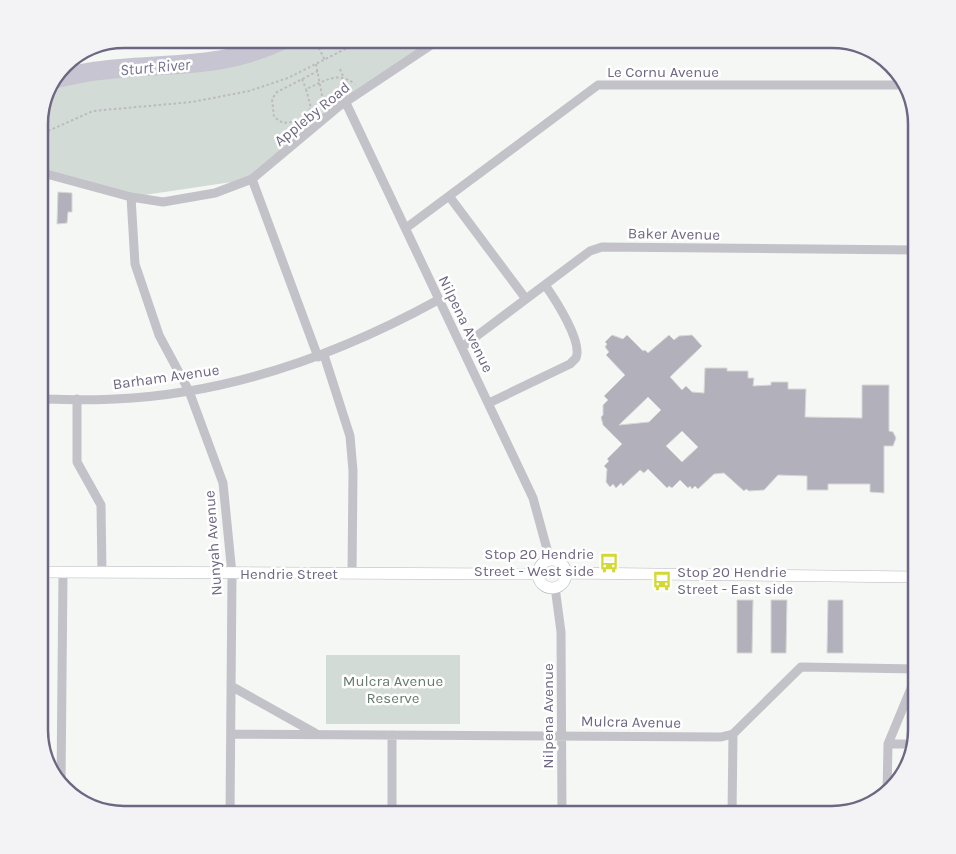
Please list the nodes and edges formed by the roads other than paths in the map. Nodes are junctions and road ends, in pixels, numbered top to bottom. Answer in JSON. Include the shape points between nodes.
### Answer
{"nodes":[{"id":1,"x":428,"y":47,"type":"edge"},
{"id":2,"x":898,"y":85,"type":"edge"},
{"id":3,"x":346,"y":103,"type":"junction"},
{"id":4,"x":48,"y":174,"type":"edge"},
{"id":5,"x":252,"y":179,"type":"junction"},
{"id":6,"x":449,"y":196,"type":"junction"},
{"id":7,"x":131,"y":197,"type":"junction"},
{"id":8,"x":406,"y":228,"type":"junction"},
{"id":9,"x":908,"y":250,"type":"edge"},
{"id":10,"x":545,"y":285,"type":"junction"},
{"id":11,"x":526,"y":299,"type":"junction"},
{"id":12,"x":438,"y":300,"type":"junction"},
{"id":13,"x":462,"y":347,"type":"junction"},
{"id":14,"x":321,"y":356,"type":"junction"},
{"id":15,"x":189,"y":391,"type":"junction"},
{"id":16,"x":48,"y":399,"type":"edge"},
{"id":17,"x":77,"y":399,"type":"junction"},
{"id":18,"x":489,"y":403,"type":"junction"},
{"id":19,"x":550,"y":560,"type":"junction"},
{"id":20,"x":48,"y":572,"type":"edge"},
{"id":21,"x":63,"y":573,"type":"junction"},
{"id":22,"x":102,"y":573,"type":"junction"},
{"id":23,"x":566,"y":573,"type":"junction"},
{"id":24,"x":232,"y":574,"type":"junction"},
{"id":25,"x":352,"y":574,"type":"junction"},
{"id":26,"x":538,"y":574,"type":"junction"},
{"id":27,"x":908,"y":577,"type":"edge"},
{"id":28,"x":555,"y":587,"type":"junction"},
{"id":29,"x":908,"y":669,"type":"edge"},
{"id":30,"x":231,"y":686,"type":"junction"},
{"id":31,"x":908,"y":696,"type":"edge"},
{"id":32,"x":231,"y":734,"type":"junction"},
{"id":33,"x":317,"y":734,"type":"junction"},
{"id":34,"x":733,"y":734,"type":"junction"},
{"id":35,"x":392,"y":735,"type":"junction"},
{"id":36,"x":562,"y":735,"type":"junction"},
{"id":37,"x":888,"y":744,"type":"junction"},
{"id":38,"x":907,"y":744,"type":"edge"},
{"id":39,"x":61,"y":774,"type":"edge"},
{"id":40,"x":887,"y":783,"type":"edge"},
{"id":41,"x":230,"y":806,"type":"edge"},
{"id":42,"x":392,"y":806,"type":"edge"},
{"id":43,"x":562,"y":806,"type":"edge"},
{"id":44,"x":732,"y":806,"type":"edge"}],
"edges":[{"from":1,"to":3,"type":"street","name":"Appleby Road"},
{"from":2,"to":6,"type":"street","name":"Le Cornu Avenue","via":[[598,85]]},
{"from":3,"to":5,"type":"street","name":"Appleby Road"},
{"from":3,"to":8,"type":"street","name":"Nilpena Avenue"},
{"from":4,"to":7,"type":"street","name":"Appleby Road"},
{"from":5,"to":7,"type":"street","name":"Appleby Road","via":[[214,193],[163,202]]},
{"from":5,"to":14,"type":"street"},
{"from":6,"to":8,"type":"street","name":"Le Cornu Avenue"},
{"from":6,"to":11,"type":"street"},
{"from":7,"to":15,"type":"street","name":"Nunyah Avenue","via":[[135,264],[159,335]]},
{"from":8,"to":12,"type":"street","name":"Nilpena Avenue"},
{"from":9,"to":10,"type":"street","name":"Baker Avenue","via":[[602,248],[590,251]]},
{"from":10,"to":11,"type":"street","name":"Baker Avenue"},
{"from":10,"to":18,"type":"street","via":[[577,346],[576,358],[570,364]]},
{"from":11,"to":13,"type":"street","name":"Baker Avenue"},
{"from":12,"to":13,"type":"street","name":"Nilpena Avenue"},
{"from":12,"to":14,"type":"street","name":"Barham Avenue","via":[[386,329]]},
{"from":13,"to":18,"type":"street","name":"Nilpena Avenue"},
{"from":14,"to":15,"type":"street","name":"Barham Avenue","via":[[256,377]]},
{"from":14,"to":25,"type":"street","via":[[348,426],[352,471]]},
{"from":15,"to":17,"type":"street","name":"Barham Avenue","via":[[115,400]]},
{"from":15,"to":24,"type":"street","name":"Nunyah Avenue","via":[[223,483]]},
{"from":16,"to":17,"type":"street","name":"Barham Avenue"},
{"from":17,"to":22,"type":"street","via":[[77,462],[101,505]]},
{"from":18,"to":19,"type":"street","name":"Nilpena Avenue","via":[[533,498]]},
{"from":19,"to":23,"type":"street","via":[[562,564]]},
{"from":19,"to":26,"type":"street","via":[[541,566]]},
{"from":20,"to":21,"type":"street","name":"Hendrie Street"},
{"from":21,"to":22,"type":"street","name":"Hendrie Street"},
{"from":21,"to":39,"type":"street"},
{"from":22,"to":24,"type":"street","name":"Hendrie Street"},
{"from":23,"to":27,"type":"street"},
{"from":23,"to":28,"type":"street","via":[[563,582]]},
{"from":24,"to":25,"type":"street","name":"Hendrie Street"},
{"from":24,"to":30,"type":"street","name":"Nunyah Avenue"},
{"from":25,"to":26,"type":"street","name":"Hendrie Street"},
{"from":26,"to":28,"type":"street","via":[[543,584]]},
{"from":28,"to":36,"type":"street","name":"Nilpena Avenue","via":[[561,632]]},
{"from":29,"to":34,"type":"street","via":[[801,667]]},
{"from":30,"to":32,"type":"street","name":"Nunyah Avenue"},
{"from":30,"to":33,"type":"street","name":"Mulcra Avenue"},
{"from":31,"to":37,"type":"street"},
{"from":32,"to":33,"type":"street","name":"Mulcra Avenue"},
{"from":32,"to":41,"type":"street","name":"Nunyah Avenue"},
{"from":33,"to":35,"type":"street","name":"Mulcra Avenue"},
{"from":34,"to":36,"type":"street","name":"Mulcra Avenue","via":[[721,737]]},
{"from":34,"to":44,"type":"street"},
{"from":35,"to":36,"type":"street","name":"Mulcra Avenue"},
{"from":35,"to":42,"type":"street"},
{"from":36,"to":43,"type":"street","name":"Nilpena Avenue"},
{"from":37,"to":38,"type":"street"},
{"from":37,"to":40,"type":"street"}]}
